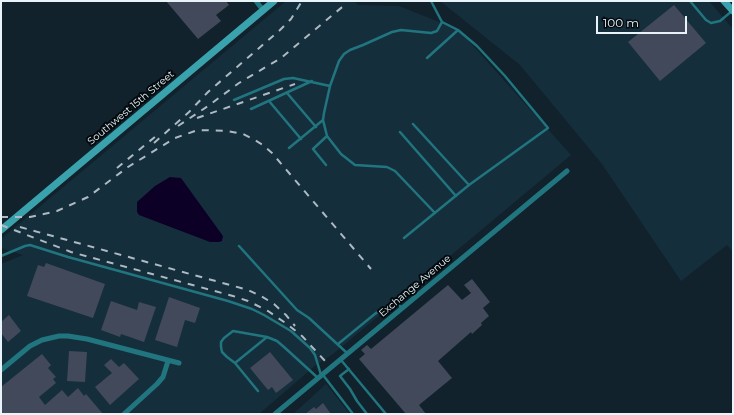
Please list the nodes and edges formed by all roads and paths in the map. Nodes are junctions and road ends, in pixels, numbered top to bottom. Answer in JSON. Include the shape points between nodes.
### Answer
{"nodes":[{"id":1,"x":256,"y":1,"type":"edge"},
{"id":2,"x":274,"y":1,"type":"edge"},
{"id":3,"x":431,"y":1,"type":"edge"},
{"id":4,"x":690,"y":1,"type":"edge"},
{"id":5,"x":724,"y":1,"type":"edge"},
{"id":6,"x":264,"y":10,"type":"junction"},
{"id":7,"x":733,"y":10,"type":"edge"},
{"id":8,"x":442,"y":22,"type":"junction"},
{"id":9,"x":458,"y":30,"type":"junction"},
{"id":10,"x":427,"y":58,"type":"dead end"},
{"id":11,"x":312,"y":81,"type":"junction"},
{"id":12,"x":330,"y":86,"type":"junction"},
{"id":13,"x":287,"y":93,"type":"junction"},
{"id":14,"x":234,"y":100,"type":"dead end"},
{"id":15,"x":269,"y":101,"type":"junction"},
{"id":16,"x":251,"y":109,"type":"dead end"},
{"id":17,"x":323,"y":120,"type":"junction"},
{"id":18,"x":413,"y":124,"type":"dead end"},
{"id":19,"x":316,"y":127,"type":"junction"},
{"id":20,"x":400,"y":132,"type":"dead end"},
{"id":21,"x":327,"y":136,"type":"junction"},
{"id":22,"x":300,"y":139,"type":"junction"},
{"id":23,"x":289,"y":148,"type":"dead end"},
{"id":24,"x":326,"y":165,"type":"dead end"},
{"id":25,"x":567,"y":171,"type":"dead end"},
{"id":26,"x":469,"y":185,"type":"junction"},
{"id":27,"x":456,"y":196,"type":"junction"},
{"id":28,"x":435,"y":213,"type":"junction"},
{"id":29,"x":1,"y":230,"type":"edge"},
{"id":30,"x":404,"y":238,"type":"dead end"},
{"id":31,"x":239,"y":246,"type":"dead end"},
{"id":32,"x":1,"y":256,"type":"edge"},
{"id":33,"x":402,"y":308,"type":"junction"},
{"id":34,"x":267,"y":337,"type":"junction"},
{"id":35,"x":338,"y":344,"type":"junction"},
{"id":36,"x":348,"y":354,"type":"junction"},
{"id":37,"x":341,"y":359,"type":"junction"},
{"id":38,"x":168,"y":361,"type":"junction"},
{"id":39,"x":235,"y":363,"type":"junction"},
{"id":40,"x":178,"y":364,"type":"dead end"},
{"id":41,"x":349,"y":368,"type":"junction"},
{"id":42,"x":1,"y":370,"type":"edge"},
{"id":43,"x":320,"y":376,"type":"junction"},
{"id":44,"x":258,"y":390,"type":"dead end"},
{"id":45,"x":124,"y":414,"type":"edge"},
{"id":46,"x":275,"y":414,"type":"edge"},
{"id":47,"x":354,"y":414,"type":"edge"},
{"id":48,"x":367,"y":414,"type":"edge"},
{"id":49,"x":386,"y":414,"type":"edge"}],
"edges":[{"from":1,"to":6,"type":"street"},
{"from":2,"to":6,"type":"main road","name":"Southwest 15th Street"},
{"from":3,"to":8,"type":"lane"},
{"from":4,"to":7,"type":"lane","via":[[711,23],[720,21]]},
{"from":5,"to":7,"type":"main road"},
{"from":6,"to":29,"type":"main road","name":"Southwest 15th Street"},
{"from":8,"to":9,"type":"lane"},
{"from":8,"to":12,"type":"lane","via":[[437,31],[431,34],[401,30],[350,50],[339,61]]},
{"from":9,"to":10,"type":"lane"},
{"from":9,"to":26,"type":"lane","via":[[505,76],[548,128]]},
{"from":11,"to":12,"type":"lane"},
{"from":11,"to":13,"type":"lane"},
{"from":11,"to":14,"type":"lane","via":[[284,79]]},
{"from":12,"to":17,"type":"lane"},
{"from":13,"to":15,"type":"lane"},
{"from":13,"to":19,"type":"lane"},
{"from":15,"to":16,"type":"lane"},
{"from":15,"to":22,"type":"lane"},
{"from":17,"to":19,"type":"lane"},
{"from":17,"to":21,"type":"lane"},
{"from":18,"to":26,"type":"lane"},
{"from":19,"to":22,"type":"lane"},
{"from":20,"to":27,"type":"lane"},
{"from":21,"to":24,"type":"lane","via":[[313,149]]},
{"from":21,"to":28,"type":"lane","via":[[341,154],[355,165],[387,167],[395,171]]},
{"from":22,"to":23,"type":"lane"},
{"from":25,"to":33,"type":"street","name":"Exchange Avenue"},
{"from":26,"to":27,"type":"lane"},
{"from":27,"to":28,"type":"lane"},
{"from":28,"to":30,"type":"lane"},
{"from":31,"to":35,"type":"lane","via":[[298,310]]},
{"from":32,"to":43,"type":"lane","via":[[30,245],[252,309],[291,331],[310,348],[315,355]]},
{"from":33,"to":35,"type":"lane","via":[[394,301]]},
{"from":33,"to":36,"type":"street","name":"Exchange Avenue"},
{"from":34,"to":39,"type":"lane"},
{"from":34,"to":39,"type":"lane","via":[[234,331],[228,334],[221,342],[222,352]]},
{"from":34,"to":43,"type":"lane","via":[[277,341]]},
{"from":35,"to":36,"type":"lane"},
{"from":36,"to":37,"type":"street","name":"Exchange Avenue"},
{"from":37,"to":41,"type":"lane"},
{"from":37,"to":43,"type":"street","name":"Exchange Avenue"},
{"from":38,"to":40,"type":"street"},
{"from":38,"to":42,"type":"street","via":[[87,339],[59,336],[30,346]]},
{"from":38,"to":45,"type":"street","via":[[158,384]]},
{"from":39,"to":44,"type":"lane"},
{"from":41,"to":48,"type":"lane","via":[[340,376]]},
{"from":41,"to":49,"type":"lane"},
{"from":43,"to":46,"type":"street","name":"Exchange Avenue"},
{"from":43,"to":47,"type":"lane"}]}
